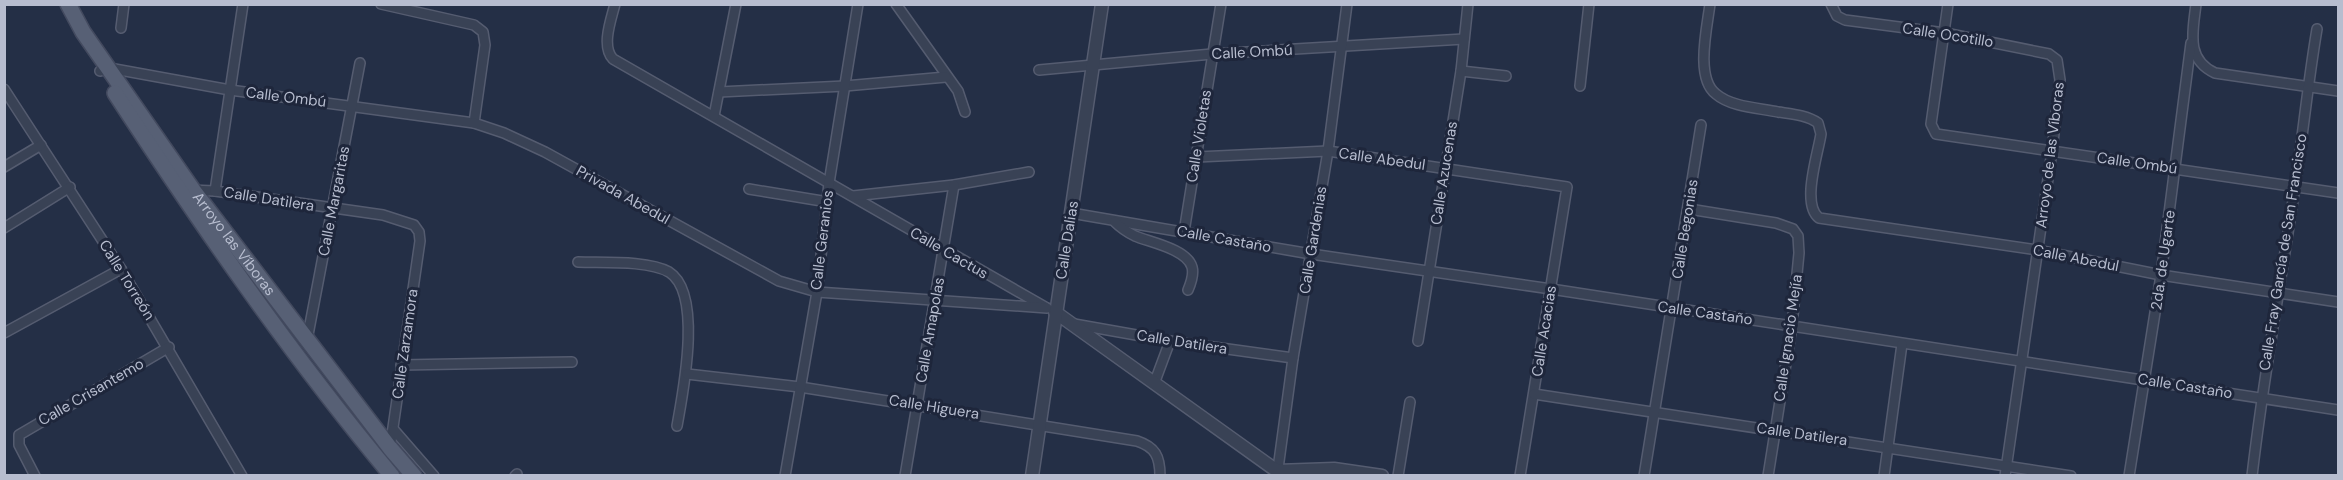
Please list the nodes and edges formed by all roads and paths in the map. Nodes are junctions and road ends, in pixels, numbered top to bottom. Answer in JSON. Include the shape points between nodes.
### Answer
{"nodes":[{"id":1,"x":58,"y":4,"type":"edge"},
{"id":2,"x":68,"y":4,"type":"edge"},
{"id":3,"x":124,"y":4,"type":"edge"},
{"id":4,"x":243,"y":4,"type":"edge"},
{"id":5,"x":381,"y":4,"type":"edge"},
{"id":6,"x":615,"y":4,"type":"edge"},
{"id":7,"x":736,"y":4,"type":"edge"},
{"id":8,"x":858,"y":4,"type":"edge"},
{"id":9,"x":896,"y":4,"type":"edge"},
{"id":10,"x":1101,"y":4,"type":"edge"},
{"id":11,"x":1221,"y":4,"type":"edge"},
{"id":12,"x":1347,"y":4,"type":"edge"},
{"id":13,"x":1468,"y":4,"type":"edge"},
{"id":14,"x":1589,"y":4,"type":"edge"},
{"id":15,"x":1710,"y":4,"type":"edge"},
{"id":16,"x":1831,"y":4,"type":"edge"},
{"id":17,"x":1948,"y":4,"type":"edge"},
{"id":18,"x":2196,"y":4,"type":"edge"},
{"id":19,"x":121,"y":28,"type":"dead end"},
{"id":20,"x":2317,"y":29,"type":"dead end"},
{"id":21,"x":1945,"y":33,"type":"junction"},
{"id":22,"x":1464,"y":39,"type":"junction"},
{"id":23,"x":2191,"y":43,"type":"junction"},
{"id":24,"x":1341,"y":46,"type":"junction"},
{"id":25,"x":1212,"y":54,"type":"junction"},
{"id":26,"x":2057,"y":60,"type":"joint"},
{"id":27,"x":360,"y":63,"type":"dead end"},
{"id":28,"x":1092,"y":65,"type":"junction"},
{"id":29,"x":105,"y":70,"type":"junction"},
{"id":30,"x":1040,"y":70,"type":"dead end"},
{"id":31,"x":1461,"y":71,"type":"junction"},
{"id":32,"x":1506,"y":76,"type":"dead end"},
{"id":33,"x":946,"y":77,"type":"junction"},
{"id":34,"x":845,"y":86,"type":"junction"},
{"id":35,"x":1580,"y":86,"type":"dead end"},
{"id":36,"x":2307,"y":86,"type":"junction"},
{"id":37,"x":4,"y":89,"type":"edge"},
{"id":38,"x":230,"y":90,"type":"junction"},
{"id":39,"x":2338,"y":91,"type":"edge"},
{"id":40,"x":719,"y":92,"type":"junction"},
{"id":41,"x":353,"y":105,"type":"junction"},
{"id":42,"x":965,"y":112,"type":"dead end"},
{"id":43,"x":714,"y":116,"type":"junction"},
{"id":44,"x":474,"y":123,"type":"junction"},
{"id":45,"x":1701,"y":125,"type":"dead end"},
{"id":46,"x":41,"y":146,"type":"junction"},
{"id":47,"x":1328,"y":151,"type":"junction"},
{"id":48,"x":2052,"y":151,"type":"junction"},
{"id":49,"x":1197,"y":157,"type":"junction"},
{"id":50,"x":4,"y":167,"type":"edge"},
{"id":51,"x":1445,"y":168,"type":"junction"},
{"id":52,"x":2175,"y":169,"type":"junction"},
{"id":53,"x":1029,"y":172,"type":"dead end"},
{"id":54,"x":829,"y":183,"type":"junction"},
{"id":55,"x":954,"y":185,"type":"junction"},
{"id":56,"x":70,"y":187,"type":"junction"},
{"id":57,"x":1567,"y":187,"type":"joint"},
{"id":58,"x":2295,"y":187,"type":"junction"},
{"id":59,"x":177,"y":189,"type":"junction"},
{"id":60,"x":749,"y":189,"type":"dead end"},
{"id":61,"x":193,"y":190,"type":"junction"},
{"id":62,"x":214,"y":191,"type":"junction"},
{"id":63,"x":2338,"y":194,"type":"edge"},
{"id":64,"x":853,"y":196,"type":"junction"},
{"id":65,"x":828,"y":202,"type":"junction"},
{"id":66,"x":332,"y":209,"type":"junction"},
{"id":67,"x":1689,"y":209,"type":"junction"},
{"id":68,"x":1071,"y":213,"type":"junction"},
{"id":69,"x":1114,"y":221,"type":"junction"},
{"id":70,"x":4,"y":228,"type":"edge"},
{"id":71,"x":1184,"y":232,"type":"junction"},
{"id":72,"x":420,"y":241,"type":"joint"},
{"id":73,"x":943,"y":250,"type":"junction"},
{"id":74,"x":2037,"y":250,"type":"junction"},
{"id":75,"x":1311,"y":254,"type":"junction"},
{"id":76,"x":578,"y":262,"type":"dead end"},
{"id":77,"x":121,"y":269,"type":"junction"},
{"id":78,"x":1428,"y":273,"type":"junction"},
{"id":79,"x":2161,"y":275,"type":"junction"},
{"id":80,"x":1551,"y":289,"type":"junction"},
{"id":81,"x":1188,"y":290,"type":"dead end"},
{"id":82,"x":817,"y":292,"type":"junction"},
{"id":83,"x":2277,"y":292,"type":"junction"},
{"id":84,"x":936,"y":301,"type":"junction"},
{"id":85,"x":2338,"y":302,"type":"edge"},
{"id":86,"x":1671,"y":309,"type":"junction"},
{"id":87,"x":1051,"y":310,"type":"junction"},
{"id":88,"x":1070,"y":323,"type":"junction"},
{"id":89,"x":1792,"y":326,"type":"junction"},
{"id":90,"x":4,"y":333,"type":"edge"},
{"id":91,"x":307,"y":340,"type":"junction"},
{"id":92,"x":1170,"y":341,"type":"junction"},
{"id":93,"x":1418,"y":341,"type":"dead end"},
{"id":94,"x":1902,"y":344,"type":"junction"},
{"id":95,"x":169,"y":348,"type":"junction"},
{"id":96,"x":1293,"y":358,"type":"junction"},
{"id":97,"x":2020,"y":361,"type":"junction"},
{"id":98,"x":572,"y":362,"type":"dead end"},
{"id":99,"x":401,"y":365,"type":"junction"},
{"id":100,"x":687,"y":374,"type":"junction"},
{"id":101,"x":2144,"y":380,"type":"junction"},
{"id":102,"x":1154,"y":384,"type":"junction"},
{"id":103,"x":800,"y":387,"type":"junction"},
{"id":104,"x":1534,"y":394,"type":"junction"},
{"id":105,"x":2261,"y":397,"type":"junction"},
{"id":106,"x":1410,"y":402,"type":"dead end"},
{"id":107,"x":917,"y":404,"type":"junction"},
{"id":108,"x":2338,"y":410,"type":"edge"},
{"id":109,"x":1654,"y":411,"type":"junction"},
{"id":110,"x":1041,"y":424,"type":"junction"},
{"id":111,"x":677,"y":426,"type":"dead end"},
{"id":112,"x":394,"y":430,"type":"junction"},
{"id":113,"x":1774,"y":430,"type":"junction"},
{"id":114,"x":1888,"y":446,"type":"junction"},
{"id":115,"x":390,"y":448,"type":"junction"},
{"id":116,"x":2006,"y":465,"type":"junction"},
{"id":117,"x":1160,"y":474,"type":"edge"},
{"id":118,"x":1279,"y":474,"type":"edge"},
{"id":119,"x":35,"y":476,"type":"edge"},
{"id":120,"x":242,"y":476,"type":"edge"},
{"id":121,"x":392,"y":476,"type":"edge"},
{"id":122,"x":414,"y":476,"type":"edge"},
{"id":123,"x":434,"y":476,"type":"edge"},
{"id":124,"x":785,"y":476,"type":"edge"},
{"id":125,"x":905,"y":476,"type":"edge"},
{"id":126,"x":1032,"y":476,"type":"edge"},
{"id":127,"x":1382,"y":476,"type":"edge"},
{"id":128,"x":1398,"y":476,"type":"edge"},
{"id":129,"x":1520,"y":476,"type":"edge"},
{"id":130,"x":1644,"y":476,"type":"edge"},
{"id":131,"x":1768,"y":476,"type":"edge"},
{"id":132,"x":1884,"y":476,"type":"edge"},
{"id":133,"x":2005,"y":476,"type":"edge"},
{"id":134,"x":2071,"y":476,"type":"edge"},
{"id":135,"x":2129,"y":476,"type":"edge"},
{"id":136,"x":2252,"y":476,"type":"edge"}],
"edges":[{"from":1,"to":29,"type":"main road","name":"Arroyo las Víboras"},
{"from":2,"to":29,"type":"main road","name":"Arroyo las Víboras"},
{"from":3,"to":19,"type":"street"},
{"from":4,"to":38,"type":"street"},
{"from":5,"to":44,"type":"street","via":[[474,26],[483,32],[485,45]]},
{"from":6,"to":43,"type":"street","name":"Calle Cactus","via":[[607,42],[613,59]]},
{"from":7,"to":40,"type":"street"},
{"from":8,"to":34,"type":"street","name":"Calle Geranios"},
{"from":9,"to":33,"type":"street"},
{"from":10,"to":28,"type":"street","name":"Calle Dalias"},
{"from":11,"to":25,"type":"street","name":"Calle Violetas"},
{"from":12,"to":24,"type":"street","name":"Calle Gardenias"},
{"from":13,"to":22,"type":"street","name":"Calle Azucenas"},
{"from":14,"to":35,"type":"street"},
{"from":15,"to":74,"type":"street","name":"Calle Abedul","via":[[1704,66],[1705,78],[1716,95],[1818,123],[1821,134],[1810,196],[1814,214],[1825,220]]},
{"from":16,"to":21,"type":"street","name":"Calle Ocotillo","via":[[1837,16],[1845,20]]},
{"from":17,"to":21,"type":"street"},
{"from":18,"to":23,"type":"street","name":"2da. de Ugarte"},
{"from":20,"to":36,"type":"street","name":"Calle Fray García de San Francisco"},
{"from":21,"to":26,"type":"street","name":"Calle Ocotillo","via":[[2049,54]]},
{"from":21,"to":48,"type":"street","name":"Calle Ombú","via":[[1931,124],[1936,134]]},
{"from":22,"to":24,"type":"street","name":"Calle Ombú"},
{"from":22,"to":31,"type":"street","name":"Calle Azucenas"},
{"from":23,"to":36,"type":"street","via":[[2202,65],[2215,73]]},
{"from":23,"to":52,"type":"street","name":"2da. de Ugarte"},
{"from":24,"to":25,"type":"street","name":"Calle Ombú"},
{"from":24,"to":47,"type":"street","name":"Calle Gardenias"},
{"from":25,"to":28,"type":"street","name":"Calle Ombú"},
{"from":25,"to":49,"type":"street","name":"Calle Violetas"},
{"from":26,"to":48,"type":"street","name":"Arroyo de las Víboras","via":[[2060,80]]},
{"from":27,"to":41,"type":"street","name":"Calle Margaritas"},
{"from":28,"to":30,"type":"street","name":"Calle Ombú"},
{"from":28,"to":68,"type":"street","name":"Calle Dalias"},
{"from":29,"to":38,"type":"street","name":"Calle Ombú"},
{"from":29,"to":59,"type":"main road","name":"Arroyo las Víboras"},
{"from":29,"to":61,"type":"main road","name":"Arroyo las Víboras"},
{"from":31,"to":32,"type":"street"},
{"from":31,"to":51,"type":"street","name":"Calle Azucenas"},
{"from":33,"to":34,"type":"street"},
{"from":33,"to":42,"type":"street","via":[[958,91]]},
{"from":34,"to":40,"type":"street"},
{"from":34,"to":54,"type":"street","name":"Calle Geranios"},
{"from":36,"to":39,"type":"street"},
{"from":36,"to":58,"type":"street","name":"Calle Fray García de San Francisco"},
{"from":37,"to":46,"type":"street","name":"Calle Torreón"},
{"from":38,"to":41,"type":"street","name":"Calle Ombú"},
{"from":38,"to":62,"type":"street"},
{"from":40,"to":43,"type":"street"},
{"from":41,"to":44,"type":"street","name":"Calle Ombú"},
{"from":41,"to":66,"type":"street","name":"Calle Margaritas"},
{"from":43,"to":54,"type":"street","name":"Calle Cactus"},
{"from":44,"to":82,"type":"street","name":"Privada Abedul","via":[[545,152],[768,276]]},
{"from":45,"to":67,"type":"street","name":"Calle Begonias"},
{"from":46,"to":50,"type":"street"},
{"from":46,"to":56,"type":"street","name":"Calle Torreón"},
{"from":47,"to":49,"type":"street","name":"Calle Abedul"},
{"from":47,"to":51,"type":"street","name":"Calle Abedul"},
{"from":47,"to":75,"type":"street","name":"Calle Gardenias"},
{"from":48,"to":52,"type":"street","name":"Calle Ombú"},
{"from":48,"to":74,"type":"street","name":"Arroyo de las Víboras"},
{"from":49,"to":71,"type":"street","name":"Calle Violetas"},
{"from":51,"to":57,"type":"street","name":"Calle Abedul"},
{"from":51,"to":78,"type":"street","name":"Calle Azucenas"},
{"from":52,"to":58,"type":"street","name":"Calle Ombú"},
{"from":52,"to":79,"type":"street","name":"2da. de Ugarte"},
{"from":53,"to":55,"type":"street"},
{"from":54,"to":64,"type":"street","name":"Calle Cactus"},
{"from":54,"to":65,"type":"street","name":"Calle Geranios"},
{"from":55,"to":64,"type":"street"},
{"from":55,"to":73,"type":"street","name":"Calle Amapolas"},
{"from":56,"to":70,"type":"street"},
{"from":56,"to":77,"type":"street","name":"Calle Torreón"},
{"from":57,"to":80,"type":"street","name":"Calle Acacias"},
{"from":58,"to":63,"type":"street","name":"Calle Ombú"},
{"from":58,"to":83,"type":"street","name":"Calle Fray García de San Francisco"},
{"from":59,"to":61,"type":"street","name":"Calle Datilera"},
{"from":59,"to":121,"type":"main road","name":"Arroyo las Víboras","via":[[297,358]]},
{"from":60,"to":65,"type":"street"},
{"from":61,"to":62,"type":"street","name":"Calle Datilera"},
{"from":61,"to":91,"type":"main road","name":"Arroyo las Víboras"},
{"from":62,"to":66,"type":"street","name":"Calle Datilera"},
{"from":64,"to":73,"type":"street","name":"Calle Cactus"},
{"from":65,"to":82,"type":"street","name":"Calle Geranios"},
{"from":66,"to":72,"type":"street","name":"Calle Datilera","via":[[405,221],[414,225]]},
{"from":66,"to":91,"type":"street","name":"Calle Margaritas"},
{"from":67,"to":86,"type":"street","name":"Calle Begonias"},
{"from":67,"to":89,"type":"street","name":"Calle Ignacio Mejía","via":[[1776,223],[1793,230],[1798,236],[1799,253]]},
{"from":68,"to":69,"type":"street","name":"Calle Castaño"},
{"from":68,"to":87,"type":"street","name":"Calle Dalias"},
{"from":69,"to":71,"type":"street","name":"Calle Castaño"},
{"from":69,"to":81,"type":"street","via":[[1186,259],[1193,272]]},
{"from":71,"to":75,"type":"street","name":"Calle Castaño"},
{"from":72,"to":99,"type":"street","name":"Calle Zarzamora"},
{"from":73,"to":84,"type":"street","name":"Calle Amapolas"},
{"from":73,"to":87,"type":"street","name":"Calle Cactus"},
{"from":74,"to":79,"type":"street","name":"Calle Abedul"},
{"from":74,"to":97,"type":"street","name":"Arroyo de las Víboras"},
{"from":75,"to":78,"type":"street","name":"Calle Castaño"},
{"from":75,"to":96,"type":"street","name":"Calle Gardenias"},
{"from":76,"to":100,"type":"street","via":[[655,268],[677,279],[686,296]]},
{"from":77,"to":90,"type":"street"},
{"from":77,"to":95,"type":"street","name":"Calle Torreón"},
{"from":78,"to":80,"type":"street","name":"Calle Castaño"},
{"from":78,"to":93,"type":"street","name":"Calle Azucenas"},
{"from":79,"to":83,"type":"street","name":"Calle Abedul"},
{"from":79,"to":101,"type":"street","name":"2da. de Ugarte"},
{"from":80,"to":86,"type":"street","name":"Calle Castaño"},
{"from":80,"to":104,"type":"street","name":"Calle Acacias"},
{"from":82,"to":84,"type":"street"},
{"from":82,"to":103,"type":"street","name":"Calle Geranios"},
{"from":83,"to":85,"type":"street","name":"Calle Abedul"},
{"from":83,"to":105,"type":"street","name":"Calle Fray García de San Francisco"},
{"from":84,"to":87,"type":"street"},
{"from":84,"to":107,"type":"street","name":"Calle Amapolas"},
{"from":86,"to":89,"type":"street","name":"Calle Castaño"},
{"from":86,"to":109,"type":"street","name":"Calle Begonias"},
{"from":87,"to":88,"type":"street","name":"Calle Cactus"},
{"from":87,"to":110,"type":"street","name":"Calle Dalias"},
{"from":88,"to":92,"type":"street","name":"Calle Datilera"},
{"from":88,"to":102,"type":"street","name":"Calle Cactus"},
{"from":89,"to":94,"type":"street","name":"Calle Castaño"},
{"from":89,"to":113,"type":"street","name":"Calle Ignacio Mejía"},
{"from":91,"to":115,"type":"main road","name":"Arroyo las Víboras"},
{"from":92,"to":96,"type":"street","name":"Calle Datilera"},
{"from":92,"to":102,"type":"street"},
{"from":94,"to":97,"type":"street","name":"Calle Castaño"},
{"from":94,"to":114,"type":"street"},
{"from":95,"to":119,"type":"street","name":"Calle Crisantemo","via":[[22,432],[18,440]]},
{"from":95,"to":120,"type":"street","name":"Calle Torreón"},
{"from":96,"to":118,"type":"street","name":"Calle Gardenias"},
{"from":97,"to":101,"type":"street","name":"Calle Castaño"},
{"from":97,"to":116,"type":"street","name":"Arroyo de las Víboras"},
{"from":98,"to":99,"type":"street"},
{"from":99,"to":112,"type":"street","name":"Calle Zarzamora"},
{"from":100,"to":103,"type":"street","name":"Calle Higuera"},
{"from":100,"to":111,"type":"street"},
{"from":101,"to":105,"type":"street","name":"Calle Castaño"},
{"from":101,"to":135,"type":"street","name":"2da. de Ugarte"},
{"from":102,"to":118,"type":"street","name":"Calle Cactus"},
{"from":103,"to":107,"type":"street","name":"Calle Higuera"},
{"from":103,"to":124,"type":"street","name":"Calle Geranios"},
{"from":104,"to":109,"type":"street","name":"Calle Datilera"},
{"from":104,"to":129,"type":"street","name":"Calle Acacias"},
{"from":105,"to":108,"type":"street","name":"Calle Castaño"},
{"from":105,"to":136,"type":"street","name":"Calle Fray García de San Francisco"},
{"from":106,"to":128,"type":"street"},
{"from":107,"to":110,"type":"street","name":"Calle Higuera"},
{"from":107,"to":125,"type":"street","name":"Calle Amapolas"},
{"from":109,"to":113,"type":"street","name":"Calle Datilera"},
{"from":109,"to":130,"type":"street","name":"Calle Begonias"},
{"from":110,"to":117,"type":"street","name":"Calle Higuera","via":[[1149,445],[1158,457]]},
{"from":110,"to":126,"type":"street","name":"Calle Dalias"},
{"from":112,"to":115,"type":"street","name":"Calle Zarzamora"},
{"from":112,"to":123,"type":"street"},
{"from":113,"to":114,"type":"street","name":"Calle Datilera"},
{"from":113,"to":131,"type":"street","name":"Calle Ignacio Mejía"},
{"from":114,"to":116,"type":"street","name":"Calle Datilera"},
{"from":114,"to":132,"type":"street"},
{"from":115,"to":122,"type":"main road","name":"Arroyo las Víboras"},
{"from":116,"to":133,"type":"street","name":"Arroyo de las Víboras"},
{"from":116,"to":134,"type":"street","name":"Calle Datilera"},
{"from":118,"to":127,"type":"street","via":[[1334,469]]}]}
